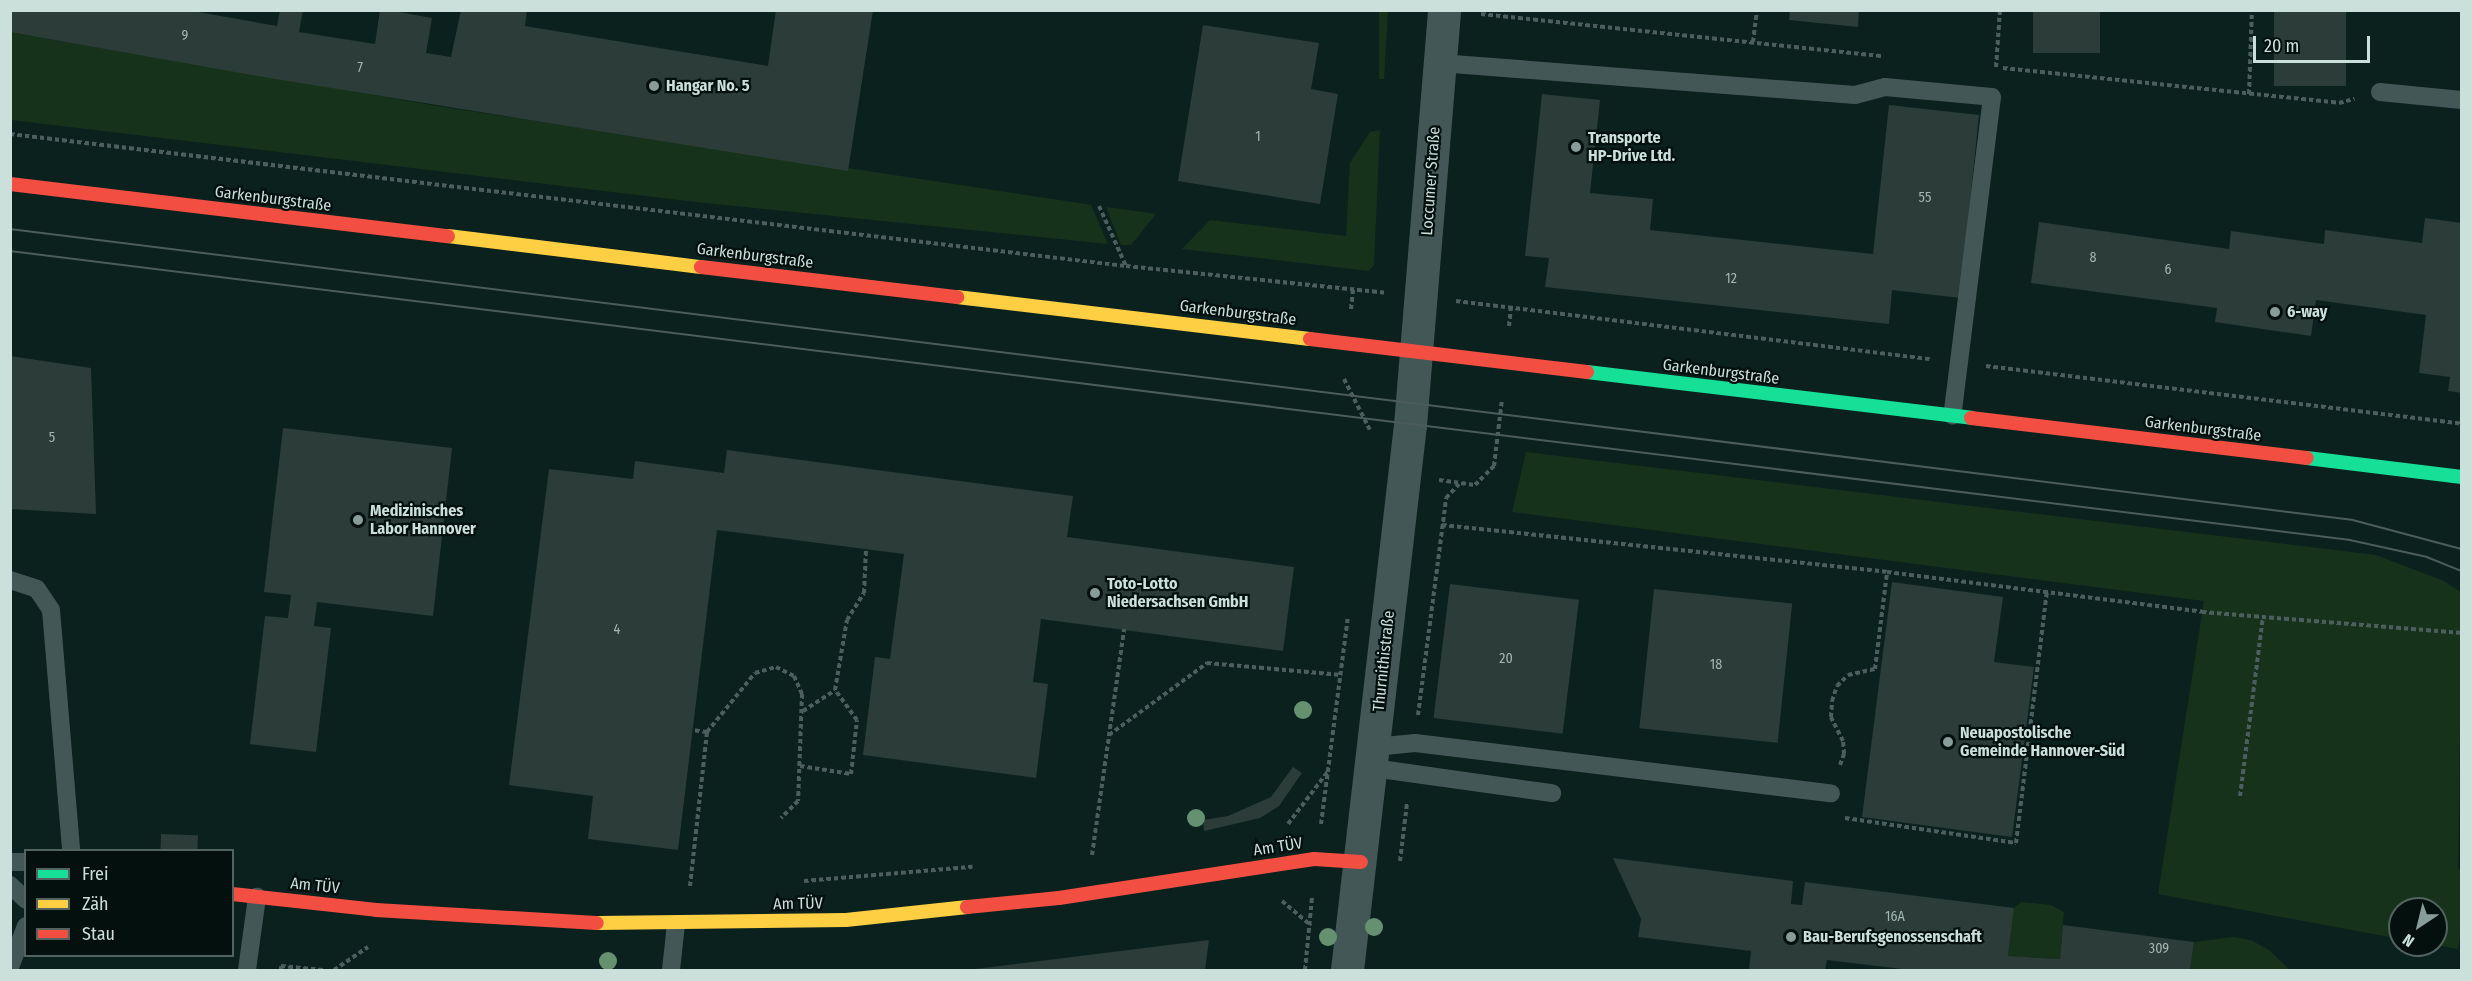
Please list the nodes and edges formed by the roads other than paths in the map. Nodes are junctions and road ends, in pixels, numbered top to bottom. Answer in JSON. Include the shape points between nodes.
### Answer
{"nodes":[{"id":1,"x":1444,"y":10,"type":"edge"},
{"id":2,"x":1440,"y":63,"type":"junction"},
{"id":3,"x":2380,"y":92,"type":"dead end"},
{"id":4,"x":2462,"y":100,"type":"edge"},
{"id":5,"x":10,"y":184,"type":"edge"},
{"id":6,"x":1418,"y":352,"type":"junction"},
{"id":7,"x":1952,"y":416,"type":"junction"},
{"id":8,"x":2462,"y":477,"type":"edge"},
{"id":9,"x":10,"y":580,"type":"edge"},
{"id":10,"x":1374,"y":758,"type":"junction"},
{"id":11,"x":1552,"y":793,"type":"dead end"},
{"id":12,"x":1831,"y":793,"type":"road end"},
{"id":13,"x":71,"y":849,"type":"edge"},
{"id":14,"x":1361,"y":862,"type":"junction"},
{"id":15,"x":10,"y":885,"type":"edge"},
{"id":16,"x":234,"y":894,"type":"edge"},
{"id":17,"x":257,"y":897,"type":"junction"},
{"id":18,"x":24,"y":898,"type":"edge"},
{"id":19,"x":676,"y":924,"type":"junction"},
{"id":20,"x":24,"y":931,"type":"edge"},
{"id":21,"x":10,"y":967,"type":"edge"},
{"id":22,"x":247,"y":970,"type":"edge"},
{"id":23,"x":671,"y":970,"type":"edge"},
{"id":24,"x":1347,"y":970,"type":"edge"}],
"edges":[{"from":1,"to":2,"type":"street","name":"Loccumer Straße"},
{"from":2,"to":6,"type":"street","name":"Loccumer Straße"},
{"from":2,"to":7,"type":"lane","via":[[1855,94],[1885,87],[1992,97]]},
{"from":3,"to":4,"type":"lane"},
{"from":5,"to":6,"type":"main road","name":"Garkenburgstraße"},
{"from":6,"to":7,"type":"main road","name":"Garkenburgstraße"},
{"from":6,"to":10,"type":"street","name":"Thurnithistraße"},
{"from":7,"to":8,"type":"main road","name":"Garkenburgstraße"},
{"from":9,"to":13,"type":"lane","via":[[37,589],[51,610]]},
{"from":10,"to":11,"type":"lane"},
{"from":10,"to":12,"type":"lane","via":[[1415,743]]},
{"from":10,"to":14,"type":"street","name":"Thurnithistraße"},
{"from":14,"to":19,"type":"main road","name":"Am TÜV","via":[[1314,859],[1059,898],[846,920]]},
{"from":14,"to":24,"type":"street","name":"Thurnithistraße"},
{"from":15,"to":18,"type":"lane"},
{"from":16,"to":17,"type":"main road","name":"Am TÜV"},
{"from":17,"to":19,"type":"main road","name":"Am TÜV","via":[[376,910]]},
{"from":17,"to":22,"type":"lane"},
{"from":19,"to":23,"type":"lane"},
{"from":20,"to":21,"type":"lane"}]}
